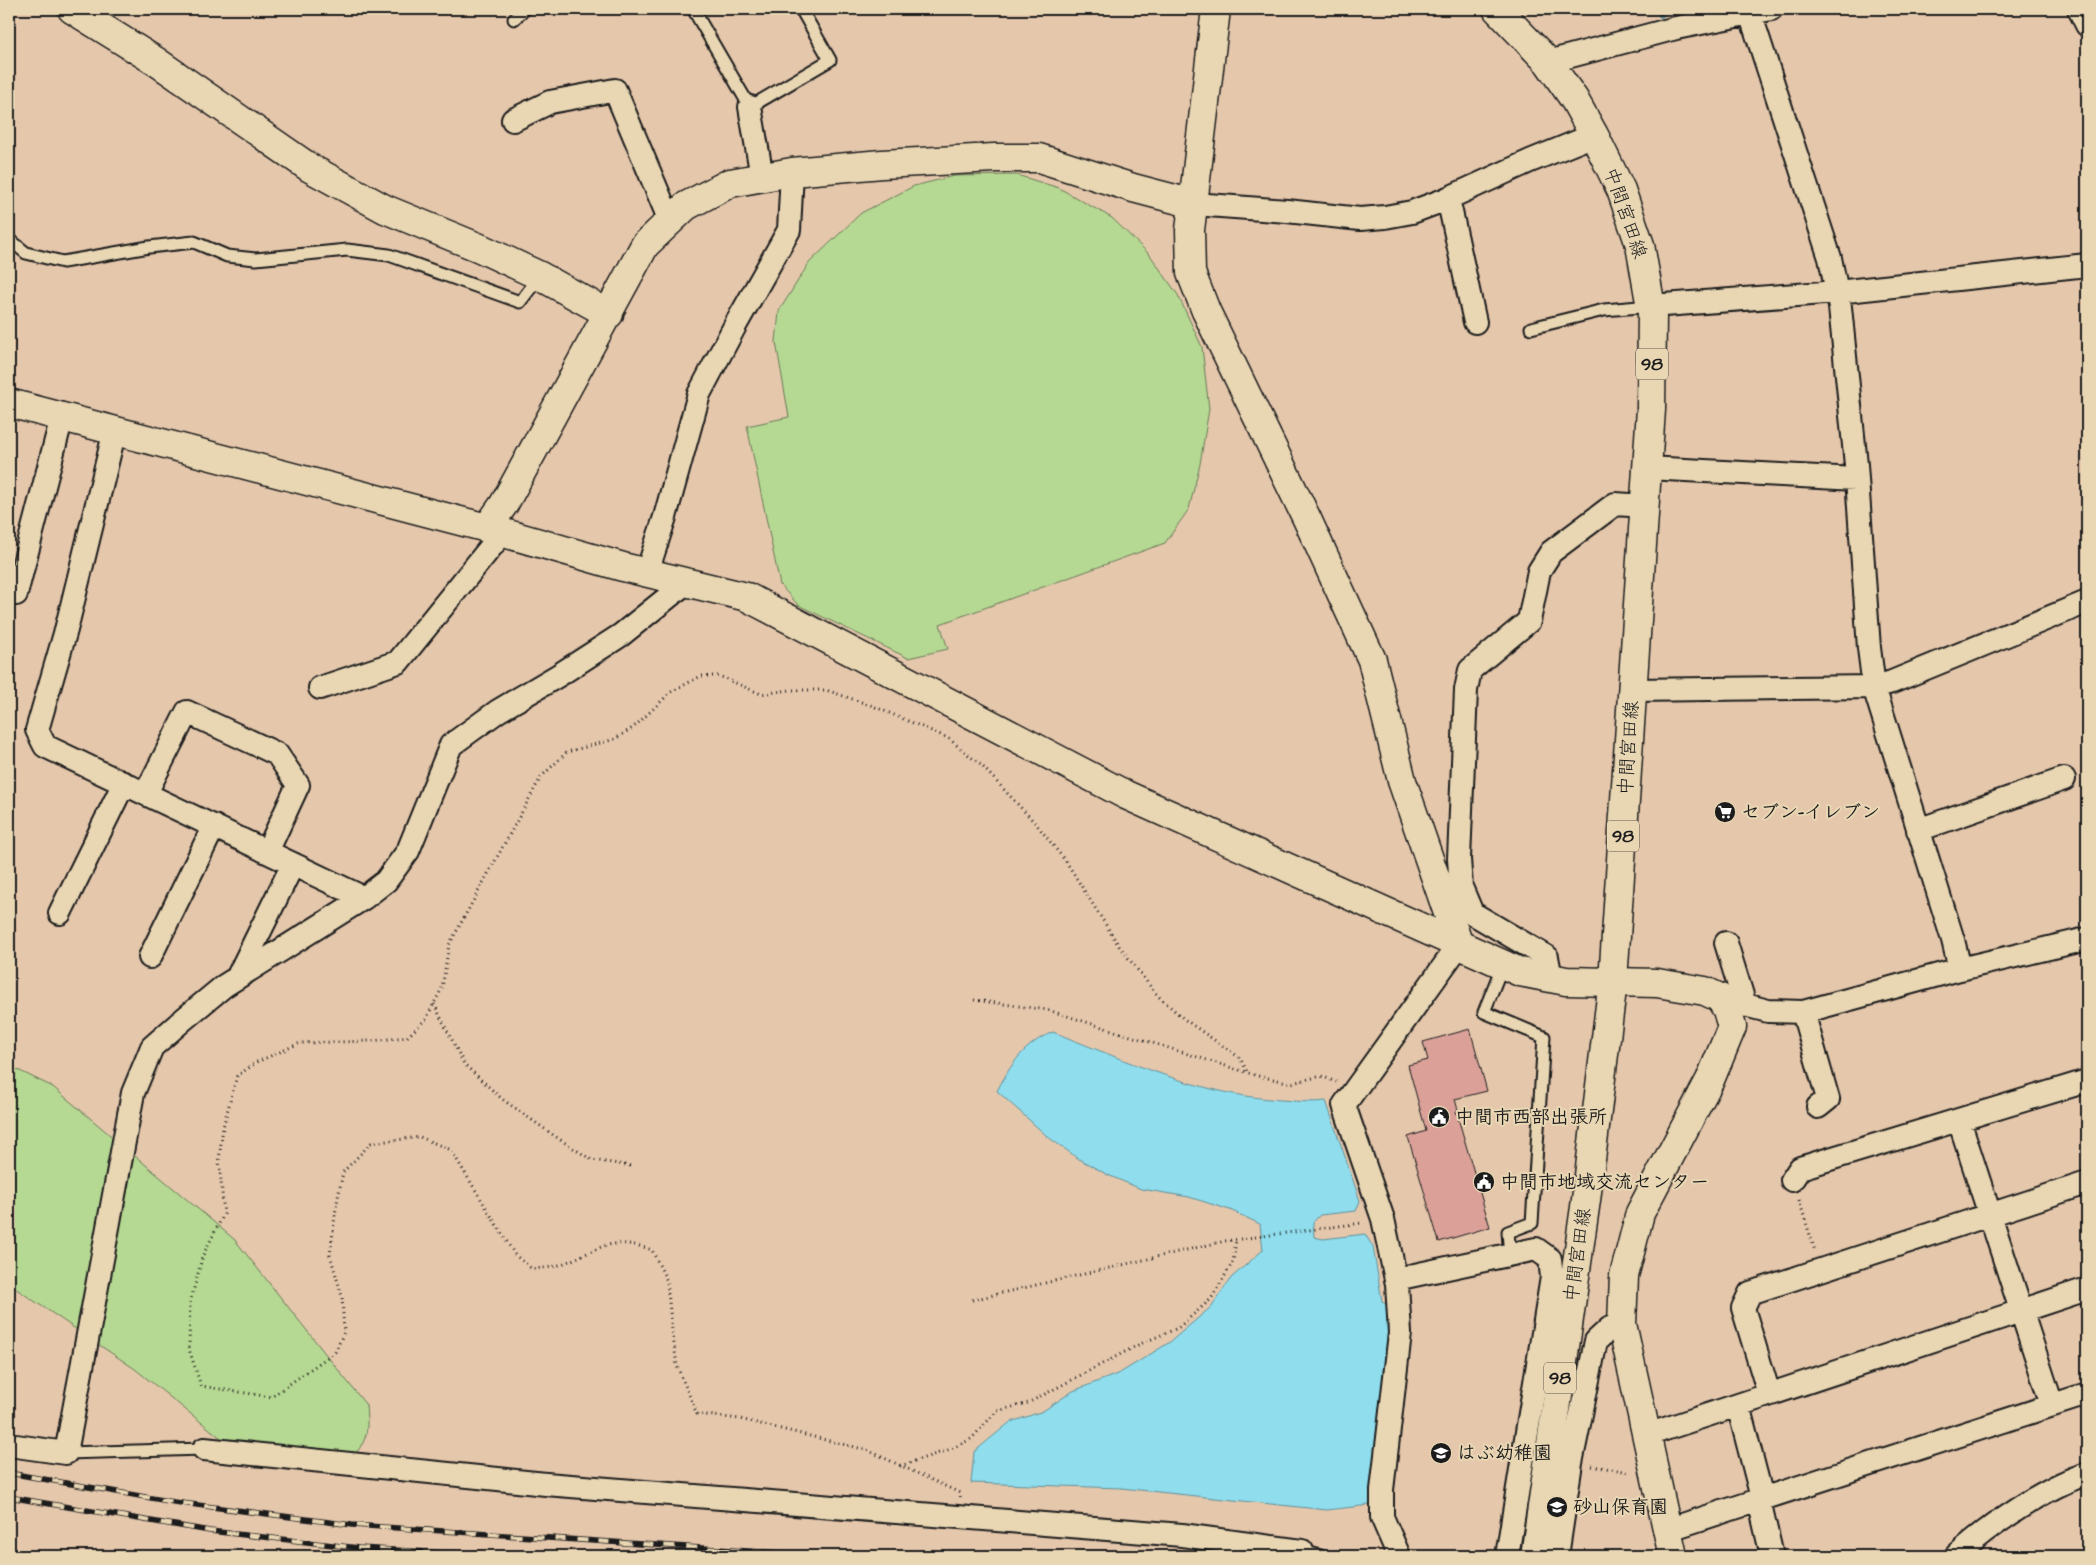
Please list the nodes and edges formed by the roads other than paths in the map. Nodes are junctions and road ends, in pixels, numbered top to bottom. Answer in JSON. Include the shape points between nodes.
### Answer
{"nodes":[{"id":1,"x":72,"y":9,"type":"edge"},
{"id":2,"x":525,"y":9,"type":"edge"},
{"id":3,"x":693,"y":9,"type":"edge"},
{"id":4,"x":801,"y":9,"type":"edge"},
{"id":5,"x":1216,"y":9,"type":"edge"},
{"id":6,"x":1497,"y":9,"type":"edge"},
{"id":7,"x":2079,"y":9,"type":"edge"},
{"id":8,"x":1760,"y":11,"type":"edge"},
{"id":9,"x":1677,"y":18,"type":"edge"},
{"id":10,"x":514,"y":19,"type":"dead end"},
{"id":11,"x":2087,"y":25,"type":"edge"},
{"id":12,"x":1548,"y":62,"type":"junction"},
{"id":13,"x":750,"y":107,"type":"junction"},
{"id":14,"x":513,"y":120,"type":"dead end"},
{"id":15,"x":1594,"y":135,"type":"junction"},
{"id":16,"x":792,"y":172,"type":"junction"},
{"id":17,"x":762,"y":177,"type":"junction"},
{"id":18,"x":1448,"y":198,"type":"junction"},
{"id":19,"x":1194,"y":204,"type":"junction"},
{"id":20,"x":670,"y":221,"type":"junction"},
{"id":21,"x":9,"y":239,"type":"edge"},
{"id":22,"x":2087,"y":265,"type":"edge"},
{"id":23,"x":540,"y":276,"type":"junction"},
{"id":24,"x":1836,"y":292,"type":"junction"},
{"id":25,"x":1651,"y":306,"type":"junction"},
{"id":26,"x":609,"y":314,"type":"junction"},
{"id":27,"x":1475,"y":322,"type":"dead end"},
{"id":28,"x":1531,"y":328,"type":"dead end"},
{"id":29,"x":9,"y":403,"type":"edge"},
{"id":30,"x":62,"y":416,"type":"junction"},
{"id":31,"x":116,"y":430,"type":"junction"},
{"id":32,"x":1647,"y":468,"type":"junction"},
{"id":33,"x":1856,"y":479,"type":"junction"},
{"id":34,"x":1645,"y":506,"type":"junction"},
{"id":35,"x":495,"y":530,"type":"junction"},
{"id":36,"x":647,"y":572,"type":"junction"},
{"id":37,"x":687,"y":582,"type":"junction"},
{"id":38,"x":16,"y":594,"type":"dead end"},
{"id":39,"x":2087,"y":602,"type":"edge"},
{"id":40,"x":1874,"y":687,"type":"junction"},
{"id":41,"x":320,"y":688,"type":"dead end"},
{"id":42,"x":1633,"y":690,"type":"junction"},
{"id":43,"x":2064,"y":779,"type":"dead end"},
{"id":44,"x":124,"y":783,"type":"junction"},
{"id":45,"x":146,"y":794,"type":"junction"},
{"id":46,"x":214,"y":826,"type":"junction"},
{"id":47,"x":1918,"y":830,"type":"junction"},
{"id":48,"x":267,"y":852,"type":"junction"},
{"id":49,"x":293,"y":864,"type":"junction"},
{"id":50,"x":364,"y":898,"type":"junction"},
{"id":51,"x":60,"y":913,"type":"dead end"},
{"id":52,"x":2087,"y":939,"type":"edge"},
{"id":53,"x":1726,"y":943,"type":"dead end"},
{"id":54,"x":1459,"y":945,"type":"junction"},
{"id":55,"x":150,"y":957,"type":"dead end"},
{"id":56,"x":1503,"y":964,"type":"junction"},
{"id":57,"x":1960,"y":969,"type":"junction"},
{"id":58,"x":237,"y":978,"type":"junction"},
{"id":59,"x":1551,"y":978,"type":"junction"},
{"id":60,"x":1613,"y":981,"type":"junction"},
{"id":61,"x":1736,"y":1008,"type":"junction"},
{"id":62,"x":1803,"y":1012,"type":"junction"},
{"id":63,"x":2087,"y":1081,"type":"edge"},
{"id":64,"x":1818,"y":1108,"type":"dead end"},
{"id":65,"x":1959,"y":1120,"type":"junction"},
{"id":66,"x":1792,"y":1180,"type":"road end"},
{"id":67,"x":2087,"y":1183,"type":"edge"},
{"id":68,"x":1989,"y":1215,"type":"junction"},
{"id":69,"x":1510,"y":1255,"type":"junction"},
{"id":70,"x":1396,"y":1279,"type":"junction"},
{"id":71,"x":2087,"y":1289,"type":"edge"},
{"id":72,"x":2020,"y":1311,"type":"junction"},
{"id":73,"x":1622,"y":1324,"type":"junction"},
{"id":74,"x":1769,"y":1394,"type":"junction"},
{"id":75,"x":2087,"y":1394,"type":"edge"},
{"id":76,"x":1738,"y":1405,"type":"junction"},
{"id":77,"x":2052,"y":1405,"type":"junction"},
{"id":78,"x":1647,"y":1435,"type":"junction"},
{"id":79,"x":9,"y":1445,"type":"edge"},
{"id":80,"x":204,"y":1449,"type":"joint"},
{"id":81,"x":66,"y":1453,"type":"junction"},
{"id":82,"x":2087,"y":1474,"type":"edge"},
{"id":83,"x":1759,"y":1500,"type":"junction"},
{"id":84,"x":1667,"y":1530,"type":"junction"},
{"id":85,"x":1312,"y":1553,"type":"edge"},
{"id":86,"x":1399,"y":1556,"type":"edge"},
{"id":87,"x":1507,"y":1556,"type":"edge"},
{"id":88,"x":1535,"y":1556,"type":"edge"},
{"id":89,"x":1557,"y":1556,"type":"edge"},
{"id":90,"x":1673,"y":1556,"type":"edge"},
{"id":91,"x":1772,"y":1556,"type":"edge"},
{"id":92,"x":1956,"y":1556,"type":"edge"}],
"edges":[{"from":1,"to":23,"type":"street","via":[[157,62],[310,168],[384,209]]},
{"from":2,"to":10,"type":"lane"},
{"from":3,"to":13,"type":"lane"},
{"from":4,"to":13,"type":"lane","via":[[830,60]]},
{"from":5,"to":19,"type":"street"},
{"from":6,"to":12,"type":"street","name":"中間宮田線","number":"98"},
{"from":7,"to":11,"type":"street"},
{"from":8,"to":9,"type":"street"},
{"from":8,"to":24,"type":"street","via":[[1830,258]]},
{"from":9,"to":12,"type":"street"},
{"from":12,"to":15,"type":"street","name":"中間宮田線","number":"98"},
{"from":13,"to":17,"type":"street"},
{"from":14,"to":20,"type":"street","via":[[550,102],[615,90]]},
{"from":15,"to":18,"type":"street"},
{"from":15,"to":25,"type":"street","name":"中間宮田線","number":"98","via":[[1621,190],[1640,244]]},
{"from":16,"to":17,"type":"street"},
{"from":16,"to":19,"type":"street","via":[[985,158],[1039,158]]},
{"from":16,"to":36,"type":"street","via":[[789,230],[699,394],[666,517]]},
{"from":17,"to":20,"type":"street","via":[[730,183],[686,206]]},
{"from":18,"to":19,"type":"street","via":[[1412,212],[1360,219]]},
{"from":18,"to":27,"type":"street"},
{"from":19,"to":54,"type":"street","via":[[1190,230],[1191,273],[1206,311],[1372,660],[1402,781]]},
{"from":20,"to":26,"type":"street","via":[[645,245]]},
{"from":21,"to":23,"type":"lane","via":[[26,253],[63,262],[194,242],[227,256],[256,259],[348,250],[388,255],[520,302]]},
{"from":22,"to":24,"type":"street"},
{"from":23,"to":26,"type":"street"},
{"from":24,"to":25,"type":"street"},
{"from":24,"to":33,"type":"street"},
{"from":25,"to":28,"type":"lane","via":[[1604,310]]},
{"from":25,"to":32,"type":"street","name":"中間宮田線","number":"98","via":[[1651,409]]},
{"from":26,"to":35,"type":"street","via":[[504,504]]},
{"from":29,"to":30,"type":"street"},
{"from":30,"to":31,"type":"street"},
{"from":30,"to":38,"type":"street"},
{"from":31,"to":35,"type":"street"},
{"from":31,"to":44,"type":"street","via":[[66,630],[37,730],[45,746]]},
{"from":32,"to":33,"type":"street"},
{"from":32,"to":34,"type":"street","name":"中間宮田線","number":"98"},
{"from":33,"to":40,"type":"street"},
{"from":34,"to":42,"type":"street","name":"中間宮田線","number":"98"},
{"from":34,"to":59,"type":"street","via":[[1615,504],[1551,552],[1539,571],[1529,621],[1470,670],[1467,684],[1459,859],[1461,887],[1472,914],[1547,957]]},
{"from":35,"to":36,"type":"street"},
{"from":35,"to":41,"type":"street","via":[[398,662]]},
{"from":36,"to":37,"type":"street"},
{"from":37,"to":50,"type":"street","via":[[621,635],[451,744],[408,851],[386,881]]},
{"from":37,"to":54,"type":"street","via":[[747,597],[1126,795]]},
{"from":39,"to":40,"type":"street"},
{"from":40,"to":42,"type":"street"},
{"from":40,"to":47,"type":"street"},
{"from":42,"to":60,"type":"street","name":"中間宮田線","number":"98"},
{"from":43,"to":47,"type":"street"},
{"from":44,"to":45,"type":"street"},
{"from":44,"to":51,"type":"street"},
{"from":45,"to":46,"type":"street"},
{"from":45,"to":48,"type":"street","via":[[188,712],[277,754],[298,785]]},
{"from":46,"to":48,"type":"street"},
{"from":46,"to":55,"type":"street"},
{"from":47,"to":57,"type":"street","via":[[1954,940]]},
{"from":48,"to":49,"type":"street"},
{"from":49,"to":50,"type":"street"},
{"from":49,"to":58,"type":"street"},
{"from":50,"to":58,"type":"street"},
{"from":52,"to":57,"type":"street"},
{"from":53,"to":61,"type":"street"},
{"from":54,"to":56,"type":"street"},
{"from":54,"to":70,"type":"street","via":[[1344,1105],[1382,1219]]},
{"from":56,"to":59,"type":"street","via":[[1520,972]]},
{"from":56,"to":69,"type":"lane","via":[[1484,1012],[1544,1037],[1532,1223],[1508,1232]]},
{"from":57,"to":62,"type":"street"},
{"from":58,"to":81,"type":"street","via":[[152,1047],[133,1093]]},
{"from":59,"to":60,"type":"street"},
{"from":60,"to":61,"type":"street","via":[[1705,991]]},
{"from":60,"to":88,"type":"street","name":"中間宮田線","number":"98","via":[[1586,1200]]},
{"from":61,"to":62,"type":"street"},
{"from":61,"to":73,"type":"street","via":[[1727,1043],[1640,1213],[1624,1276]]},
{"from":62,"to":64,"type":"street","via":[[1828,1099]]},
{"from":63,"to":65,"type":"street"},
{"from":65,"to":66,"type":"street","via":[[1800,1168]]},
{"from":65,"to":68,"type":"street"},
{"from":67,"to":68,"type":"street"},
{"from":68,"to":72,"type":"street"},
{"from":68,"to":74,"type":"street","via":[[1750,1293],[1743,1308]]},
{"from":69,"to":70,"type":"street"},
{"from":69,"to":87,"type":"street","via":[[1536,1249],[1550,1259],[1552,1277]]},
{"from":70,"to":86,"type":"street","via":[[1400,1333],[1382,1490],[1382,1517]]},
{"from":71,"to":72,"type":"street"},
{"from":72,"to":74,"type":"street"},
{"from":72,"to":77,"type":"street"},
{"from":73,"to":78,"type":"street"},
{"from":73,"to":89,"type":"street","via":[[1610,1328],[1596,1341],[1571,1463]]},
{"from":74,"to":76,"type":"street"},
{"from":75,"to":77,"type":"street"},
{"from":76,"to":78,"type":"street"},
{"from":76,"to":83,"type":"street","via":[[1760,1490]]},
{"from":77,"to":83,"type":"street"},
{"from":78,"to":84,"type":"street"},
{"from":79,"to":81,"type":"street"},
{"from":80,"to":81,"type":"lane"},
{"from":80,"to":85,"type":"street","via":[[546,1484],[1182,1535]]},
{"from":82,"to":92,"type":"street","via":[[2040,1496],[1973,1540]]},
{"from":83,"to":84,"type":"street"},
{"from":83,"to":91,"type":"street"},
{"from":84,"to":90,"type":"street"}]}
